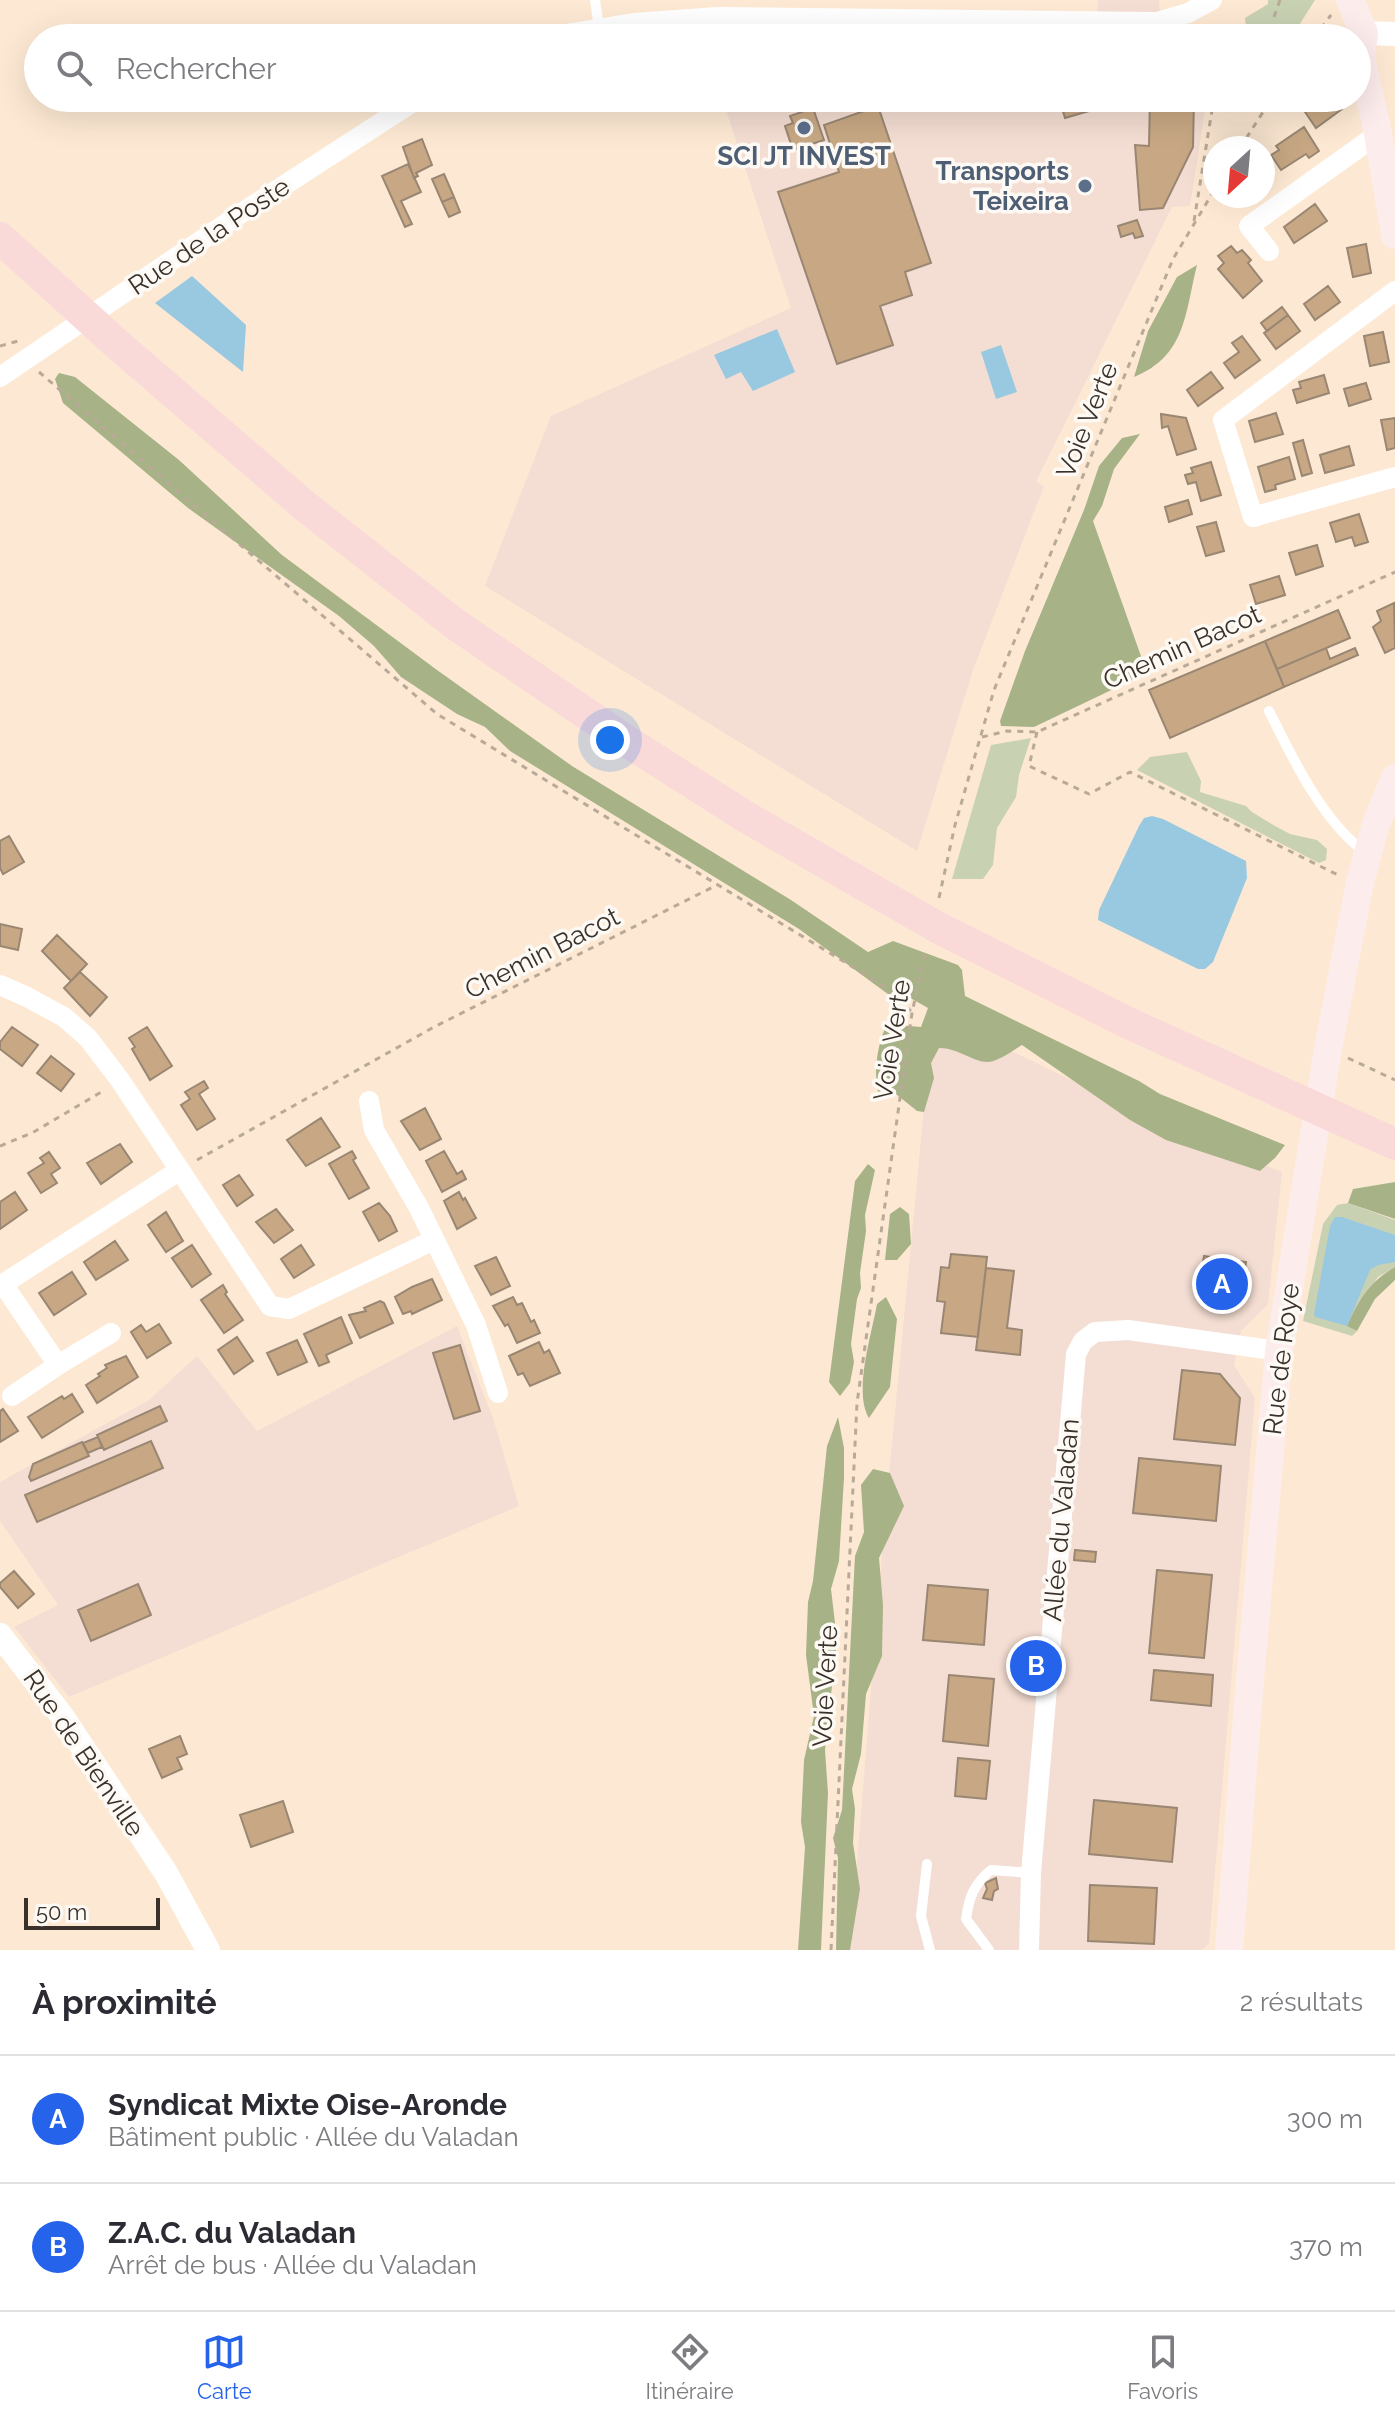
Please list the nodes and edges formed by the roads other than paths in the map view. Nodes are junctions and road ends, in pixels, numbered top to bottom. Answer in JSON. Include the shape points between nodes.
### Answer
{"nodes":[{"id":1,"x":595,"y":0,"type":"edge"},
{"id":2,"x":1212,"y":0,"type":"edge"},
{"id":3,"x":1355,"y":11,"type":"edge"},
{"id":4,"x":598,"y":24,"type":"edge"},
{"id":5,"x":627,"y":24,"type":"edge"},
{"id":6,"x":1395,"y":34,"type":"edge"},
{"id":7,"x":1371,"y":103,"type":"edge"},
{"id":8,"x":397,"y":112,"type":"edge"},
{"id":9,"x":1378,"y":134,"type":"junction"},
{"id":10,"x":1395,"y":235,"type":"edge"},
{"id":11,"x":0,"y":238,"type":"edge"},
{"id":12,"x":1269,"y":251,"type":"dead end"},
{"id":13,"x":1395,"y":291,"type":"edge"},
{"id":14,"x":0,"y":377,"type":"edge"},
{"id":15,"x":1392,"y":482,"type":"edge"},
{"id":16,"x":1269,"y":711,"type":"dead end"},
{"id":17,"x":1395,"y":778,"type":"edge"},
{"id":18,"x":1367,"y":854,"type":"junction"},
{"id":19,"x":0,"y":985,"type":"edge"},
{"id":20,"x":369,"y":1101,"type":"dead end"},
{"id":21,"x":1395,"y":1144,"type":"edge"},
{"id":22,"x":180,"y":1170,"type":"junction"},
{"id":23,"x":434,"y":1240,"type":"junction"},
{"id":24,"x":2,"y":1285,"type":"edge"},
{"id":25,"x":111,"y":1333,"type":"dead end"},
{"id":26,"x":1279,"y":1351,"type":"junction"},
{"id":27,"x":58,"y":1365,"type":"junction"},
{"id":28,"x":498,"y":1393,"type":"dead end"},
{"id":29,"x":12,"y":1396,"type":"dead end"},
{"id":30,"x":0,"y":1635,"type":"edge"},
{"id":31,"x":927,"y":1864,"type":"dead end"},
{"id":32,"x":166,"y":1873,"type":"junction"},
{"id":33,"x":1031,"y":1873,"type":"junction"},
{"id":34,"x":208,"y":1950,"type":"edge"},
{"id":35,"x":226,"y":1950,"type":"edge"},
{"id":36,"x":930,"y":1950,"type":"edge"},
{"id":37,"x":989,"y":1950,"type":"edge"},
{"id":38,"x":1029,"y":1950,"type":"edge"},
{"id":39,"x":1229,"y":1950,"type":"edge"}],
"edges":[{"from":1,"to":4,"type":"lane"},
{"from":2,"to":5,"type":"street","via":[[1157,22],[761,17]]},
{"from":3,"to":6,"type":"street"},
{"from":7,"to":9,"type":"main road"},
{"from":8,"to":14,"type":"street","name":"Rue de la Poste"},
{"from":9,"to":10,"type":"main road"},
{"from":9,"to":12,"type":"street","via":[[1249,226]]},
{"from":11,"to":21,"type":"main road","via":[[306,507],[455,624],[625,740],[930,923],[1126,1022]]},
{"from":13,"to":15,"type":"street","via":[[1223,420],[1253,517]]},
{"from":16,"to":18,"type":"lane","via":[[1298,770],[1346,837]]},
{"from":17,"to":18,"type":"main road","name":"Rue de Roye"},
{"from":18,"to":26,"type":"main road","name":"Rue de Roye","via":[[1328,1049]]},
{"from":19,"to":22,"type":"street","via":[[64,1017],[88,1038]]},
{"from":20,"to":23,"type":"street","via":[[374,1130]]},
{"from":22,"to":23,"type":"street","via":[[270,1306],[289,1309]]},
{"from":22,"to":24,"type":"street"},
{"from":23,"to":28,"type":"street","via":[[476,1325]]},
{"from":24,"to":27,"type":"street"},
{"from":25,"to":27,"type":"street"},
{"from":26,"to":33,"type":"street","name":"Allée du Valadan","via":[[1128,1330],[1095,1332],[1076,1354]]},
{"from":26,"to":39,"type":"main road","name":"Rue de Roye"},
{"from":27,"to":29,"type":"street"},
{"from":30,"to":32,"type":"street","name":"Rue de Bienville","via":[[62,1716]]},
{"from":31,"to":36,"type":"lane","via":[[921,1916]]},
{"from":32,"to":34,"type":"street","name":"Rue de Bienville"},
{"from":32,"to":35,"type":"street","name":"Rue de Bienville"},
{"from":33,"to":37,"type":"lane","via":[[991,1870],[977,1882],[966,1919]]},
{"from":33,"to":38,"type":"street","name":"Allée du Valadan"}]}
